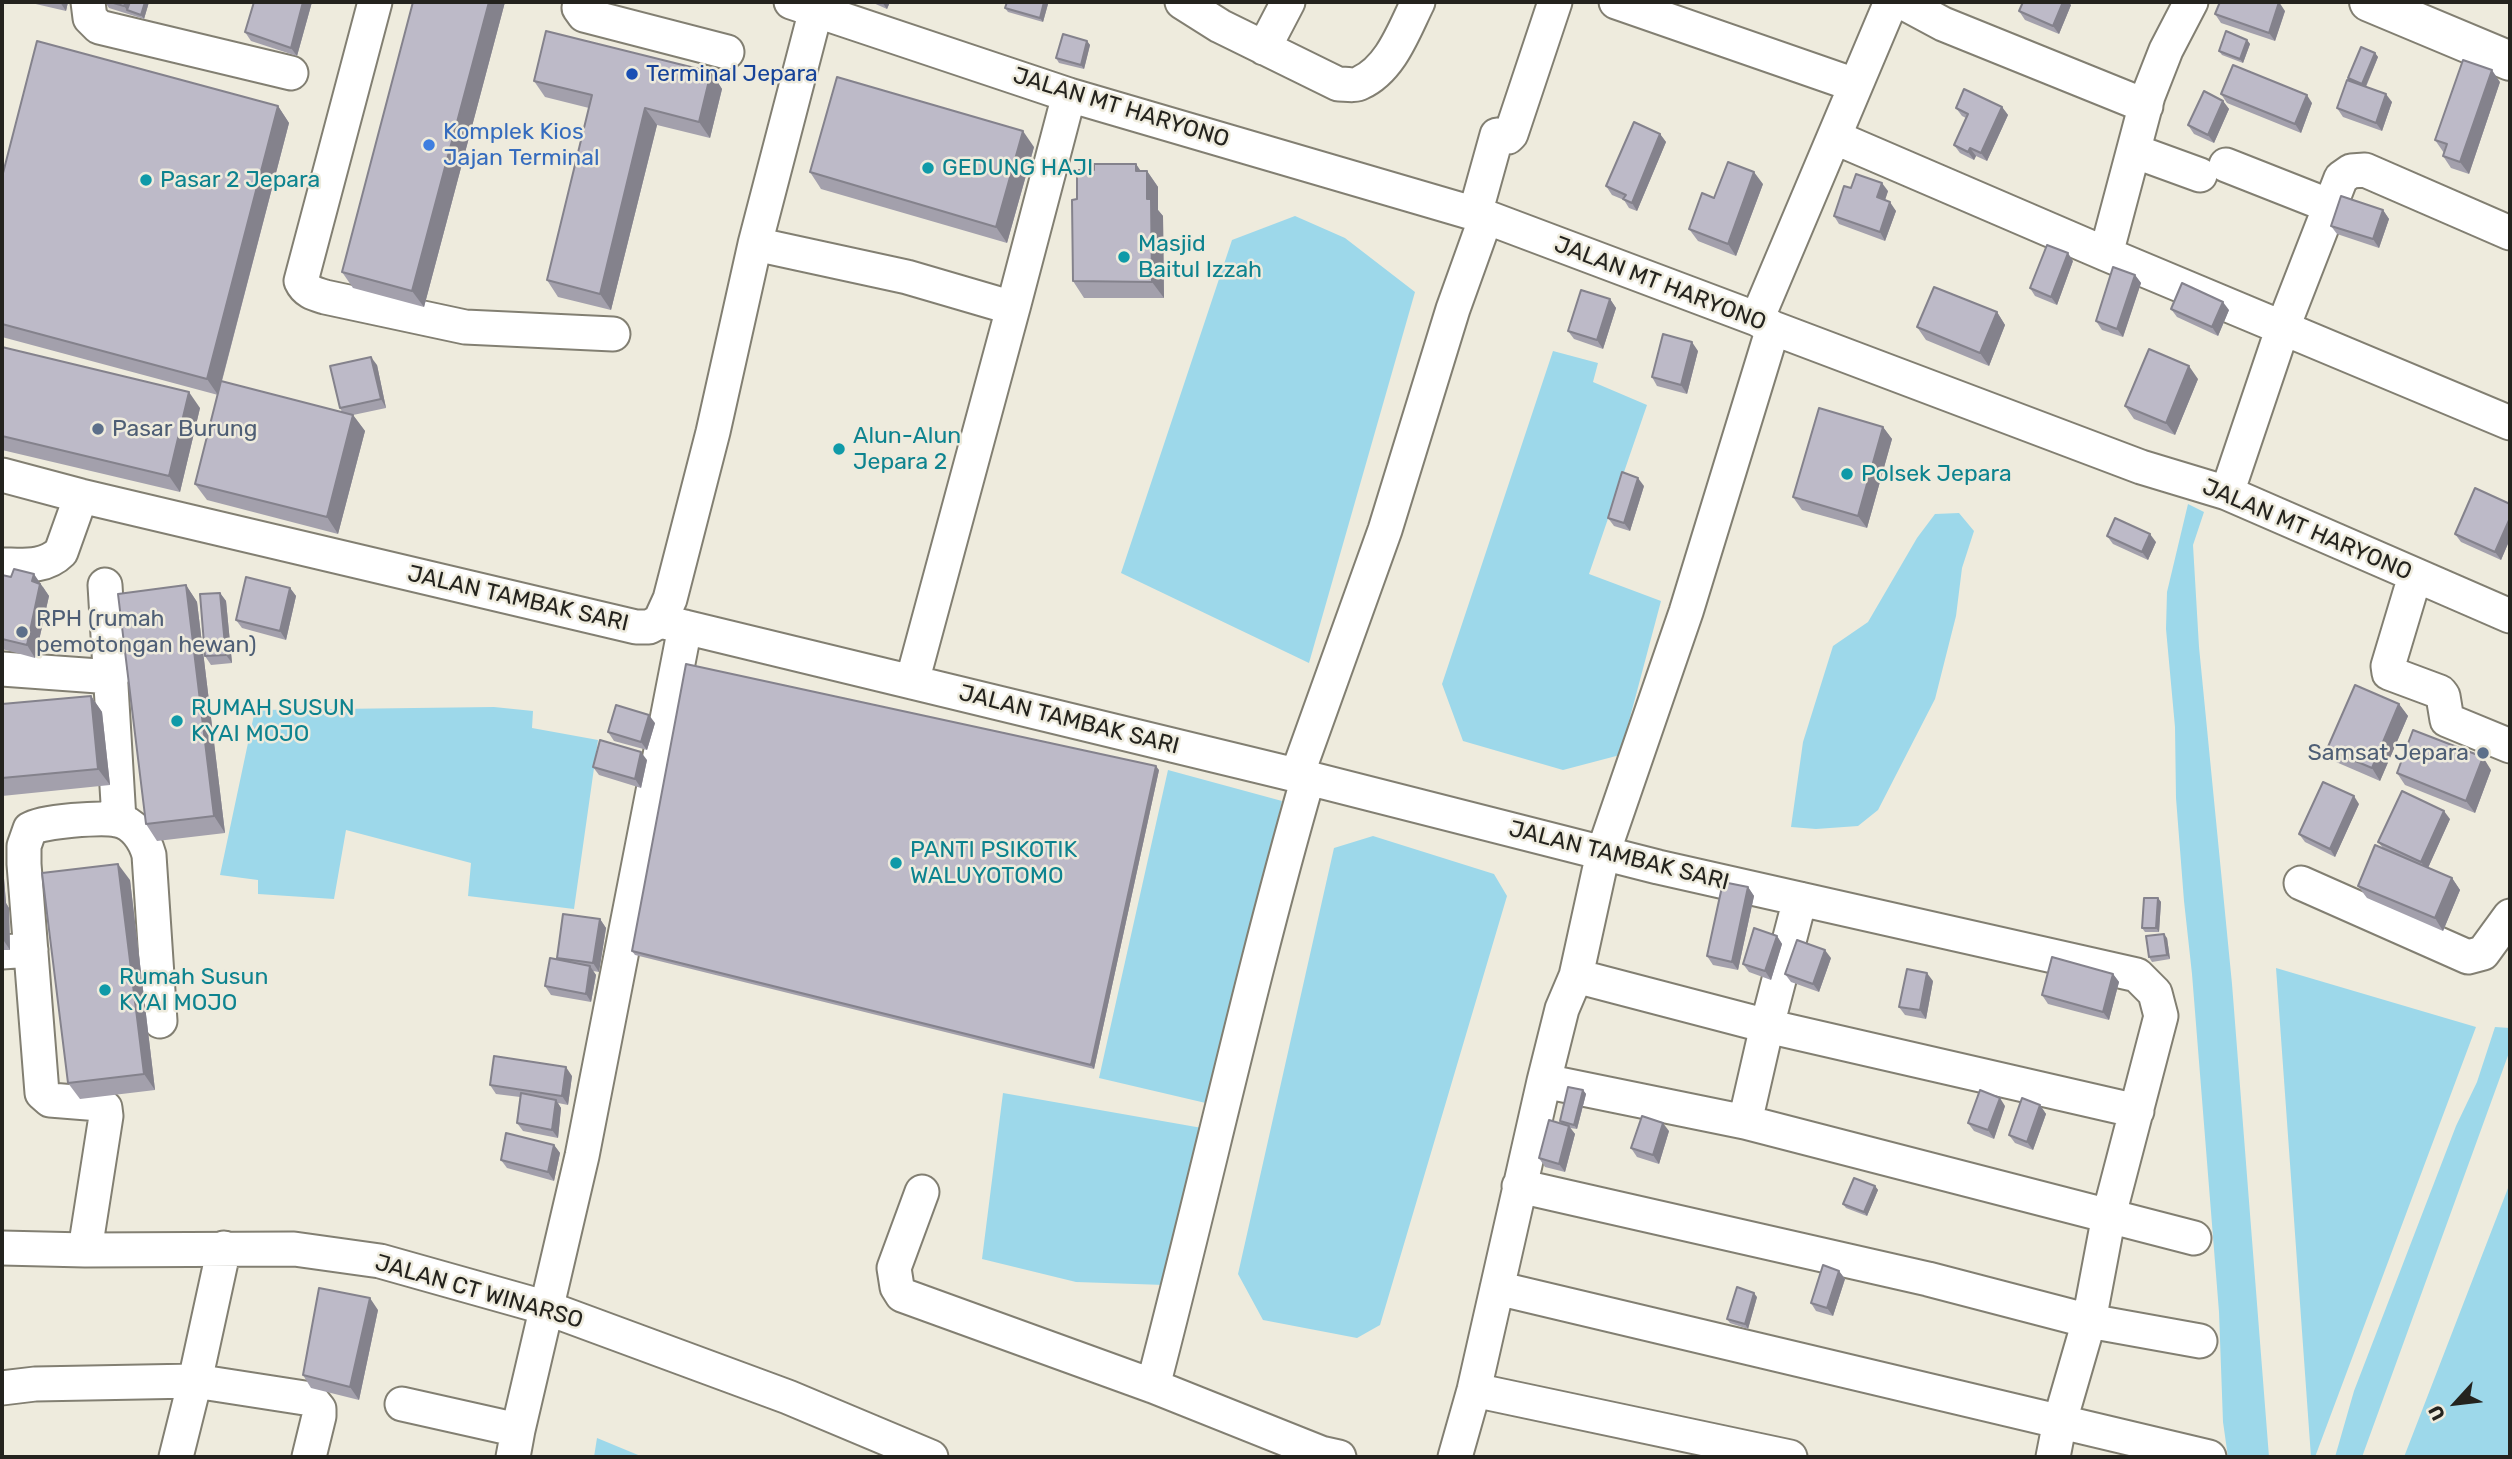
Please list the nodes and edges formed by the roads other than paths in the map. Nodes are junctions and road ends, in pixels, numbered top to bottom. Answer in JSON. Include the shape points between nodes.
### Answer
{"nodes":[{"id":1,"x":88,"y":2,"type":"edge"},
{"id":2,"x":374,"y":2,"type":"edge"},
{"id":3,"x":580,"y":2,"type":"edge"},
{"id":4,"x":1182,"y":2,"type":"edge"},
{"id":5,"x":1288,"y":2,"type":"edge"},
{"id":6,"x":1418,"y":2,"type":"edge"},
{"id":7,"x":1555,"y":2,"type":"edge"},
{"id":8,"x":1616,"y":2,"type":"edge"},
{"id":9,"x":1891,"y":2,"type":"edge"},
{"id":10,"x":1902,"y":2,"type":"edge"},
{"id":11,"x":2191,"y":2,"type":"edge"},
{"id":12,"x":2376,"y":3,"type":"edge"},
{"id":13,"x":808,"y":4,"type":"edge"},
{"id":14,"x":1264,"y":48,"type":"junction"},
{"id":15,"x":727,"y":52,"type":"dead end"},
{"id":16,"x":2510,"y":61,"type":"edge"},
{"id":17,"x":291,"y":73,"type":"dead end"},
{"id":18,"x":1855,"y":85,"type":"junction"},
{"id":19,"x":1069,"y":95,"type":"junction"},
{"id":20,"x":2146,"y":106,"type":"junction"},
{"id":21,"x":1834,"y":137,"type":"junction"},
{"id":22,"x":2134,"y":151,"type":"junction"},
{"id":23,"x":2330,"y":206,"type":"junction"},
{"id":24,"x":1481,"y":215,"type":"junction"},
{"id":25,"x":2510,"y":233,"type":"edge"},
{"id":26,"x":755,"y":244,"type":"junction"},
{"id":27,"x":2106,"y":254,"type":"junction"},
{"id":28,"x":1013,"y":308,"type":"junction"},
{"id":29,"x":1765,"y":324,"type":"junction"},
{"id":30,"x":2283,"y":327,"type":"junction"},
{"id":31,"x":612,"y":334,"type":"dead end"},
{"id":32,"x":2510,"y":423,"type":"edge"},
{"id":33,"x":2,"y":475,"type":"edge"},
{"id":34,"x":2227,"y":493,"type":"junction"},
{"id":35,"x":81,"y":496,"type":"junction"},
{"id":36,"x":2,"y":565,"type":"edge"},
{"id":37,"x":2415,"y":576,"type":"junction"},
{"id":38,"x":105,"y":585,"type":"dead end"},
{"id":39,"x":2510,"y":616,"type":"edge"},
{"id":40,"x":673,"y":624,"type":"junction"},
{"id":41,"x":2,"y":669,"type":"edge"},
{"id":42,"x":112,"y":677,"type":"junction"},
{"id":43,"x":912,"y":682,"type":"junction"},
{"id":44,"x":2510,"y":746,"type":"edge"},
{"id":45,"x":1303,"y":777,"type":"junction"},
{"id":46,"x":119,"y":820,"type":"junction"},
{"id":47,"x":1603,"y":853,"type":"junction"},
{"id":48,"x":2301,"y":883,"type":"dead end"},
{"id":49,"x":1800,"y":899,"type":"junction"},
{"id":50,"x":2510,"y":916,"type":"edge"},
{"id":51,"x":16,"y":951,"type":"edge"},
{"id":52,"x":1576,"y":976,"type":"junction"},
{"id":53,"x":160,"y":1021,"type":"dead end"},
{"id":54,"x":1767,"y":1026,"type":"junction"},
{"id":55,"x":1544,"y":1080,"type":"junction"},
{"id":56,"x":2137,"y":1111,"type":"junction"},
{"id":57,"x":1745,"y":1122,"type":"junction"},
{"id":58,"x":1519,"y":1186,"type":"junction"},
{"id":59,"x":922,"y":1192,"type":"dead end"},
{"id":60,"x":2109,"y":1215,"type":"junction"},
{"id":61,"x":2194,"y":1238,"type":"dead end"},
{"id":62,"x":2,"y":1248,"type":"edge"},
{"id":63,"x":224,"y":1248,"type":"junction"},
{"id":64,"x":85,"y":1250,"type":"junction"},
{"id":65,"x":1497,"y":1288,"type":"junction"},
{"id":66,"x":547,"y":1308,"type":"junction"},
{"id":67,"x":2089,"y":1321,"type":"junction"},
{"id":68,"x":2200,"y":1341,"type":"dead end"},
{"id":69,"x":195,"y":1381,"type":"junction"},
{"id":70,"x":1153,"y":1386,"type":"junction"},
{"id":71,"x":2,"y":1388,"type":"edge"},
{"id":72,"x":1474,"y":1390,"type":"junction"},
{"id":73,"x":402,"y":1404,"type":"dead end"},
{"id":74,"x":2060,"y":1421,"type":"junction"},
{"id":75,"x":516,"y":1444,"type":"edge"},
{"id":76,"x":176,"y":1457,"type":"edge"},
{"id":77,"x":310,"y":1457,"type":"edge"},
{"id":78,"x":931,"y":1457,"type":"edge"},
{"id":79,"x":1339,"y":1457,"type":"edge"},
{"id":80,"x":1455,"y":1457,"type":"edge"},
{"id":81,"x":1790,"y":1457,"type":"edge"},
{"id":82,"x":2053,"y":1457,"type":"edge"},
{"id":83,"x":2209,"y":1457,"type":"edge"}],
"edges":[{"from":1,"to":17,"type":"street","via":[[90,18],[99,27]]},
{"from":2,"to":31,"type":"street","via":[[301,281],[304,287],[325,297],[465,327]]},
{"from":3,"to":15,"type":"street","via":[[584,16]]},
{"from":4,"to":14,"type":"street"},
{"from":5,"to":14,"type":"street"},
{"from":6,"to":14,"type":"street","via":[[1392,53],[1359,85],[1338,84]]},
{"from":7,"to":24,"type":"street","via":[[1511,134],[1497,135]]},
{"from":8,"to":18,"type":"street"},
{"from":9,"to":18,"type":"street"},
{"from":10,"to":20,"type":"street","via":[[1943,24]]},
{"from":11,"to":20,"type":"street","via":[[2166,50]]},
{"from":12,"to":16,"type":"main road"},
{"from":13,"to":19,"type":"street","name":"JALAN MT HARYONO"},
{"from":13,"to":26,"type":"street"},
{"from":18,"to":21,"type":"street"},
{"from":19,"to":24,"type":"street","name":"JALAN MT HARYONO"},
{"from":19,"to":28,"type":"street"},
{"from":20,"to":22,"type":"street"},
{"from":21,"to":27,"type":"street"},
{"from":21,"to":29,"type":"street"},
{"from":22,"to":23,"type":"street"},
{"from":22,"to":27,"type":"street"},
{"from":23,"to":25,"type":"street","via":[[2341,178],[2365,170]]},
{"from":23,"to":30,"type":"street"},
{"from":24,"to":29,"type":"street","name":"JALAN MT HARYONO"},
{"from":24,"to":45,"type":"street"},
{"from":26,"to":28,"type":"street","via":[[907,277]]},
{"from":26,"to":40,"type":"street","via":[[670,599]]},
{"from":27,"to":30,"type":"street"},
{"from":28,"to":43,"type":"street"},
{"from":29,"to":34,"type":"street","name":"JALAN MT HARYONO","via":[[2141,467]]},
{"from":29,"to":47,"type":"street","via":[[1686,612]]},
{"from":30,"to":32,"type":"street"},
{"from":30,"to":34,"type":"street"},
{"from":33,"to":35,"type":"street","name":"JALAN TAMBAK SARI","via":[[43,474]]},
{"from":34,"to":37,"type":"street","name":"JALAN MT HARYONO"},
{"from":35,"to":36,"type":"street","via":[[55,558],[33,565]]},
{"from":35,"to":40,"type":"street","name":"JALAN TAMBAK SARI","via":[[636,627]]},
{"from":37,"to":39,"type":"street","name":"JALAN MT HARYONO"},
{"from":37,"to":44,"type":"street","via":[[2389,673],[2442,694],[2446,720]]},
{"from":38,"to":42,"type":"street"},
{"from":40,"to":43,"type":"street","name":"JALAN TAMBAK SARI"},
{"from":40,"to":66,"type":"street","via":[[660,830]]},
{"from":41,"to":42,"type":"street"},
{"from":42,"to":46,"type":"street"},
{"from":43,"to":45,"type":"street","name":"JALAN TAMBAK SARI"},
{"from":45,"to":47,"type":"street","name":"JALAN TAMBAK SARI"},
{"from":45,"to":70,"type":"street"},
{"from":46,"to":51,"type":"street","via":[[44,823],[30,829],[24,846]]},
{"from":46,"to":53,"type":"street","via":[[139,833],[149,855]]},
{"from":47,"to":49,"type":"street","name":"JALAN TAMBAK SARI"},
{"from":47,"to":52,"type":"street"},
{"from":48,"to":50,"type":"street","via":[[2468,957],[2483,953]]},
{"from":49,"to":54,"type":"street"},
{"from":49,"to":56,"type":"street","name":"JALAN TAMBAK SARI","via":[[2137,975],[2155,993],[2161,1016]]},
{"from":51,"to":64,"type":"street","via":[[42,1093],[50,1101],[105,1108]]},
{"from":52,"to":54,"type":"street"},
{"from":52,"to":55,"type":"street","via":[[1562,1009]]},
{"from":54,"to":56,"type":"street"},
{"from":54,"to":57,"type":"street"},
{"from":55,"to":57,"type":"street"},
{"from":55,"to":58,"type":"street"},
{"from":56,"to":60,"type":"street"},
{"from":57,"to":60,"type":"street"},
{"from":58,"to":65,"type":"street"},
{"from":58,"to":67,"type":"street","via":[[1928,1279]]},
{"from":59,"to":70,"type":"street","via":[[894,1268],[902,1295]]},
{"from":60,"to":61,"type":"street"},
{"from":60,"to":67,"type":"street"},
{"from":62,"to":64,"type":"street","name":"JALAN CT WINARSO"},
{"from":63,"to":64,"type":"street","name":"JALAN CT WINARSO"},
{"from":63,"to":66,"type":"street","name":"JALAN CT WINARSO","via":[[294,1249],[380,1261]]},
{"from":63,"to":69,"type":"street"},
{"from":65,"to":72,"type":"street"},
{"from":65,"to":74,"type":"street"},
{"from":66,"to":75,"type":"street"},
{"from":66,"to":78,"type":"street","name":"JALAN CT WINARSO","via":[[788,1397]]},
{"from":67,"to":68,"type":"street"},
{"from":67,"to":74,"type":"street"},
{"from":69,"to":71,"type":"street"},
{"from":69,"to":76,"type":"street"},
{"from":69,"to":77,"type":"street","via":[[311,1399],[319,1416]]},
{"from":70,"to":79,"type":"street"},
{"from":72,"to":80,"type":"street"},
{"from":72,"to":81,"type":"street"},
{"from":73,"to":75,"type":"street"},
{"from":74,"to":82,"type":"street"},
{"from":74,"to":83,"type":"street"}]}
